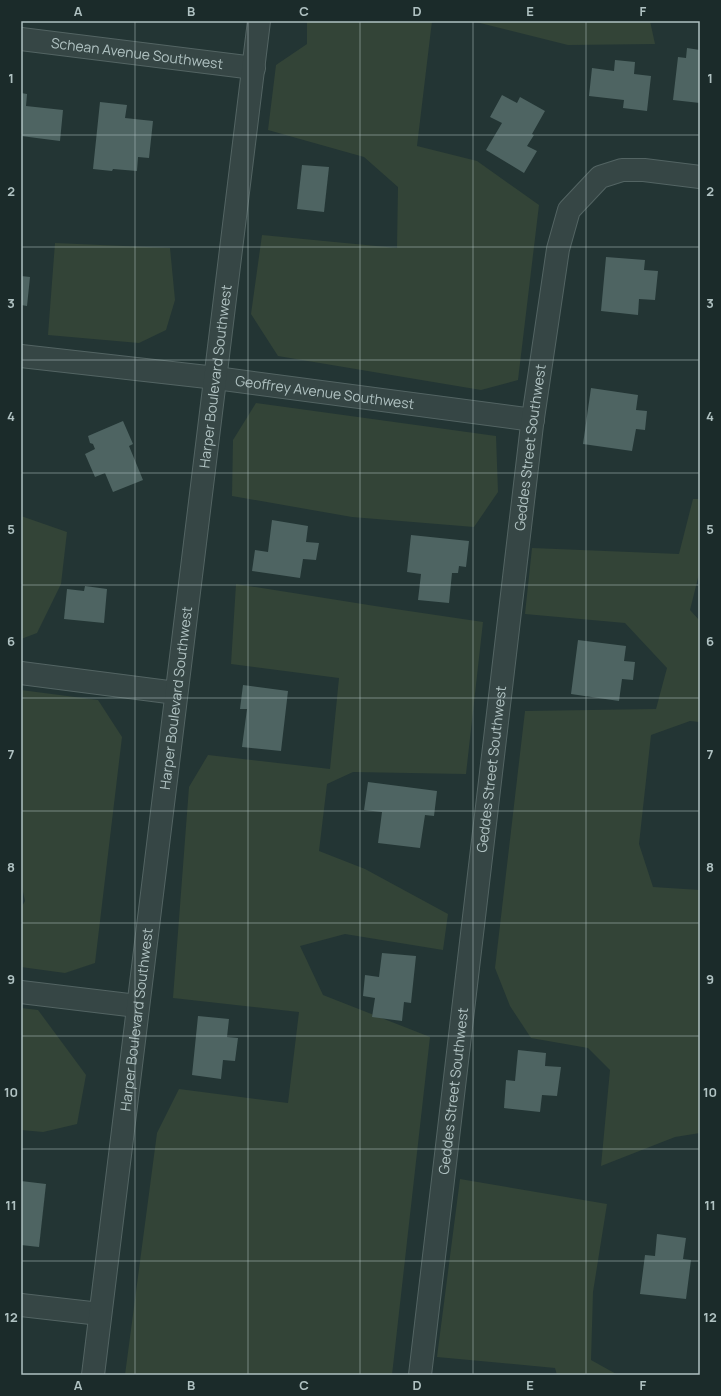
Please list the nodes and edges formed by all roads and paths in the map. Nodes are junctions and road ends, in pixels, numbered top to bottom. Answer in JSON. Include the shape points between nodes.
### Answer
{"nodes":[{"id":1,"x":259,"y":21,"type":"edge"},
{"id":2,"x":21,"y":39,"type":"edge"},
{"id":3,"x":254,"y":68,"type":"junction"},
{"id":4,"x":700,"y":177,"type":"edge"},
{"id":5,"x":21,"y":356,"type":"edge"},
{"id":6,"x":216,"y":378,"type":"junction"},
{"id":7,"x":533,"y":420,"type":"junction"},
{"id":8,"x":21,"y":672,"type":"edge"},
{"id":9,"x":176,"y":693,"type":"junction"},
{"id":10,"x":21,"y":992,"type":"edge"},
{"id":11,"x":138,"y":1006,"type":"junction"},
{"id":12,"x":21,"y":1305,"type":"edge"},
{"id":13,"x":100,"y":1314,"type":"junction"},
{"id":14,"x":93,"y":1375,"type":"edge"},
{"id":15,"x":420,"y":1375,"type":"edge"}],
"edges":[{"from":1,"to":3,"type":"street","name":"Harper Boulevard Southwest"},
{"from":2,"to":3,"type":"street","name":"Schean Avenue Southwest"},
{"from":3,"to":6,"type":"street","name":"Harper Boulevard Southwest"},
{"from":4,"to":7,"type":"street","name":"Geddes Street Southwest","via":[[622,170],[600,177],[569,210],[558,249]]},
{"from":5,"to":6,"type":"street","name":"Geoffrey Avenue Southwest"},
{"from":6,"to":7,"type":"street","name":"Geoffrey Avenue Southwest"},
{"from":6,"to":9,"type":"street","name":"Harper Boulevard Southwest"},
{"from":7,"to":15,"type":"street","name":"Geddes Street Southwest"},
{"from":8,"to":9,"type":"street"},
{"from":9,"to":11,"type":"street","name":"Harper Boulevard Southwest"},
{"from":10,"to":11,"type":"street"},
{"from":11,"to":13,"type":"street","name":"Harper Boulevard Southwest"},
{"from":12,"to":13,"type":"street"},
{"from":13,"to":14,"type":"street","name":"Harper Boulevard Southwest"}]}
